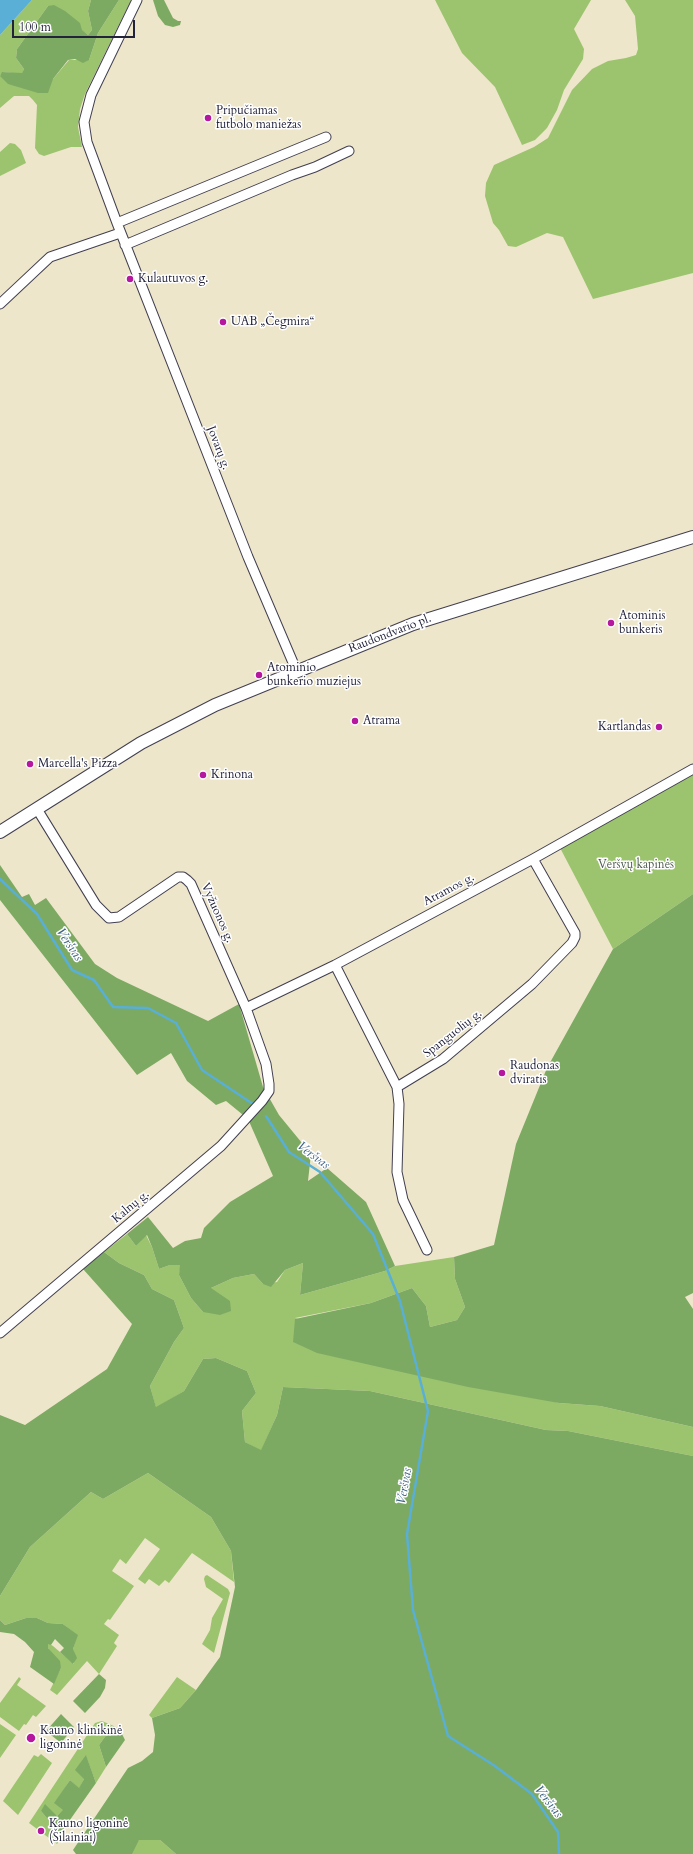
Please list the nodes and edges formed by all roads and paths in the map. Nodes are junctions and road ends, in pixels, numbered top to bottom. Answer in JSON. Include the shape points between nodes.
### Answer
{"nodes":[{"id":1,"x":137,"y":0,"type":"edge"},
{"id":2,"x":326,"y":137,"type":"dead end"},
{"id":3,"x":349,"y":151,"type":"dead end"},
{"id":4,"x":117,"y":223,"type":"junction"},
{"id":5,"x":120,"y":233,"type":"junction"},
{"id":6,"x":125,"y":245,"type":"junction"},
{"id":7,"x":0,"y":304,"type":"edge"},
{"id":8,"x":693,"y":537,"type":"edge"},
{"id":9,"x":297,"y":672,"type":"junction"},
{"id":10,"x":693,"y":769,"type":"edge"},
{"id":11,"x":37,"y":808,"type":"junction"},
{"id":12,"x":0,"y":832,"type":"edge"},
{"id":13,"x":532,"y":859,"type":"junction"},
{"id":14,"x":335,"y":965,"type":"junction"},
{"id":15,"x":246,"y":1008,"type":"junction"},
{"id":16,"x":397,"y":1087,"type":"junction"},
{"id":17,"x":427,"y":1250,"type":"dead end"},
{"id":18,"x":0,"y":1333,"type":"edge"}],
"edges":[{"from":1,"to":4,"type":"street","via":[[91,94],[84,122],[89,149]]},
{"from":2,"to":4,"type":"street"},
{"from":3,"to":6,"type":"street"},
{"from":4,"to":5,"type":"street"},
{"from":5,"to":6,"type":"street","name":"Jovarų g."},
{"from":5,"to":7,"type":"street","via":[[50,257]]},
{"from":6,"to":9,"type":"street","name":"Jovarų g.","via":[[248,558]]},
{"from":8,"to":9,"type":"main road","name":"Raudondvario pl.","via":[[413,624]]},
{"from":9,"to":11,"type":"main road","name":"Raudondvario pl.","via":[[215,705],[176,724]]},
{"from":10,"to":13,"type":"street","name":"Atramos g."},
{"from":11,"to":12,"type":"main road","name":"Raudondvario pl."},
{"from":11,"to":15,"type":"street","name":"Vyžuonos g.","via":[[96,904],[109,918],[120,917],[178,877],[187,880]]},
{"from":13,"to":14,"type":"street","name":"Atramos g."},
{"from":13,"to":16,"type":"street","name":"Spanguolių g.","via":[[576,937],[532,984],[443,1059]]},
{"from":14,"to":15,"type":"street","name":"Atramos g."},
{"from":14,"to":16,"type":"street"},
{"from":15,"to":18,"type":"street","name":"Kalnų g.","via":[[266,1064],[269,1091],[232,1135],[205,1161]]},
{"from":16,"to":17,"type":"street","via":[[397,1172],[403,1200]]}]}
